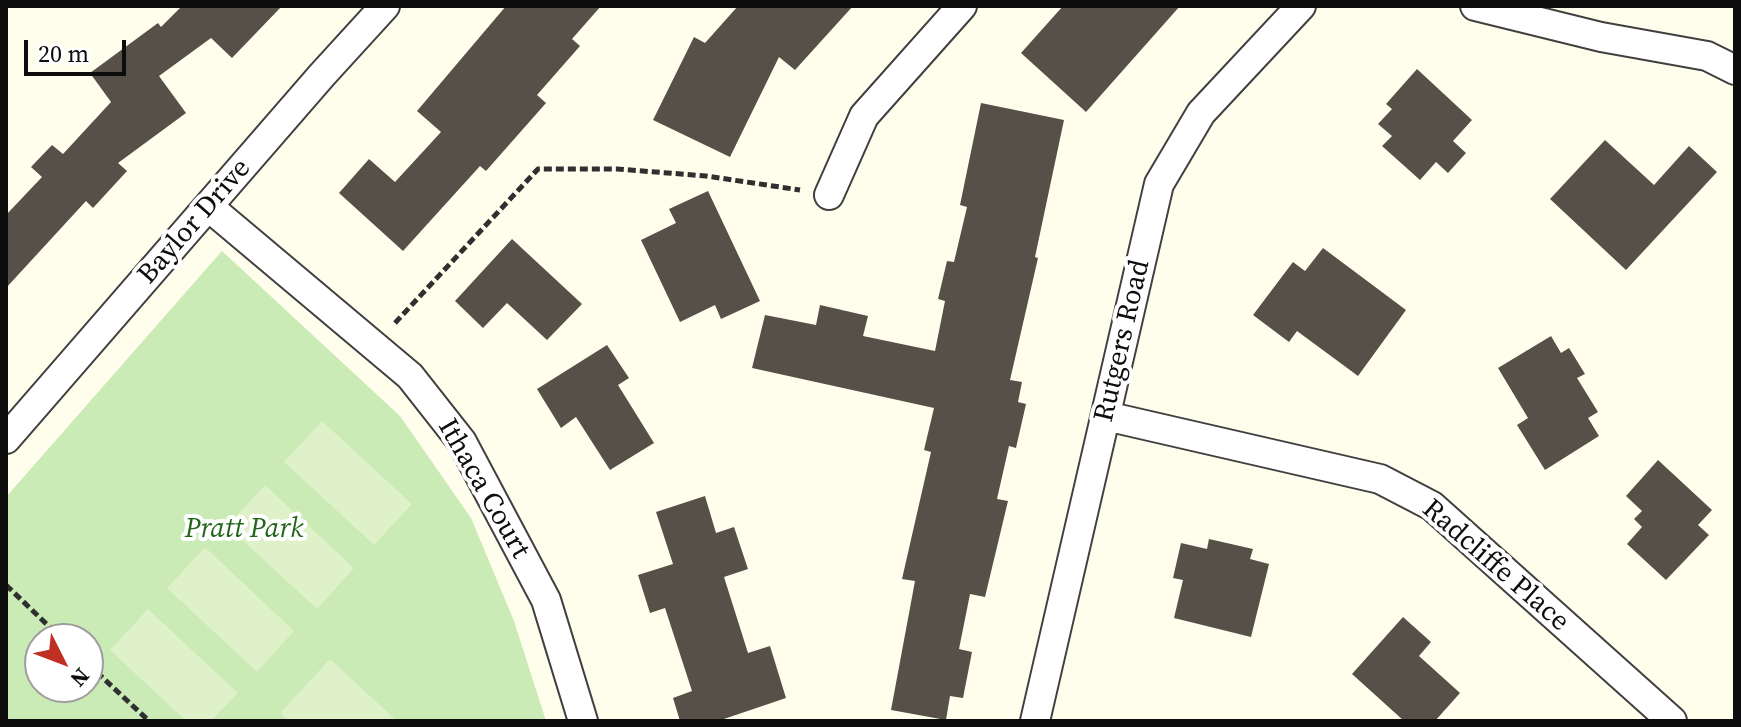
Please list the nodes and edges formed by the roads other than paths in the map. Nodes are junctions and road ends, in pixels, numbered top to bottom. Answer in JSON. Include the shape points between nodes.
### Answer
{"nodes":[{"id":1,"x":385,"y":6,"type":"edge"},
{"id":2,"x":962,"y":6,"type":"edge"},
{"id":3,"x":1301,"y":6,"type":"edge"},
{"id":4,"x":1475,"y":6,"type":"edge"},
{"id":5,"x":1735,"y":70,"type":"edge"},
{"id":6,"x":829,"y":195,"type":"road end"},
{"id":7,"x":209,"y":207,"type":"junction"},
{"id":8,"x":1106,"y":416,"type":"junction"},
{"id":9,"x":6,"y":439,"type":"edge"},
{"id":10,"x":583,"y":721,"type":"edge"},
{"id":11,"x":1035,"y":721,"type":"edge"},
{"id":12,"x":1672,"y":721,"type":"edge"}],
"edges":[{"from":1,"to":7,"type":"street","name":"Baylor Drive"},
{"from":2,"to":6,"type":"street","via":[[864,116]]},
{"from":3,"to":8,"type":"street","name":"Rutgers Road","via":[[1201,113],[1159,184]]},
{"from":4,"to":5,"type":"street","via":[[1707,56]]},
{"from":7,"to":9,"type":"street","name":"Baylor Drive"},
{"from":7,"to":10,"type":"street","name":"Ithaca Court","via":[[410,376],[462,442],[546,600]]},
{"from":8,"to":11,"type":"street","name":"Rutgers Road"},
{"from":8,"to":12,"type":"street","name":"Radcliffe Place","via":[[1380,479],[1432,506]]}]}
